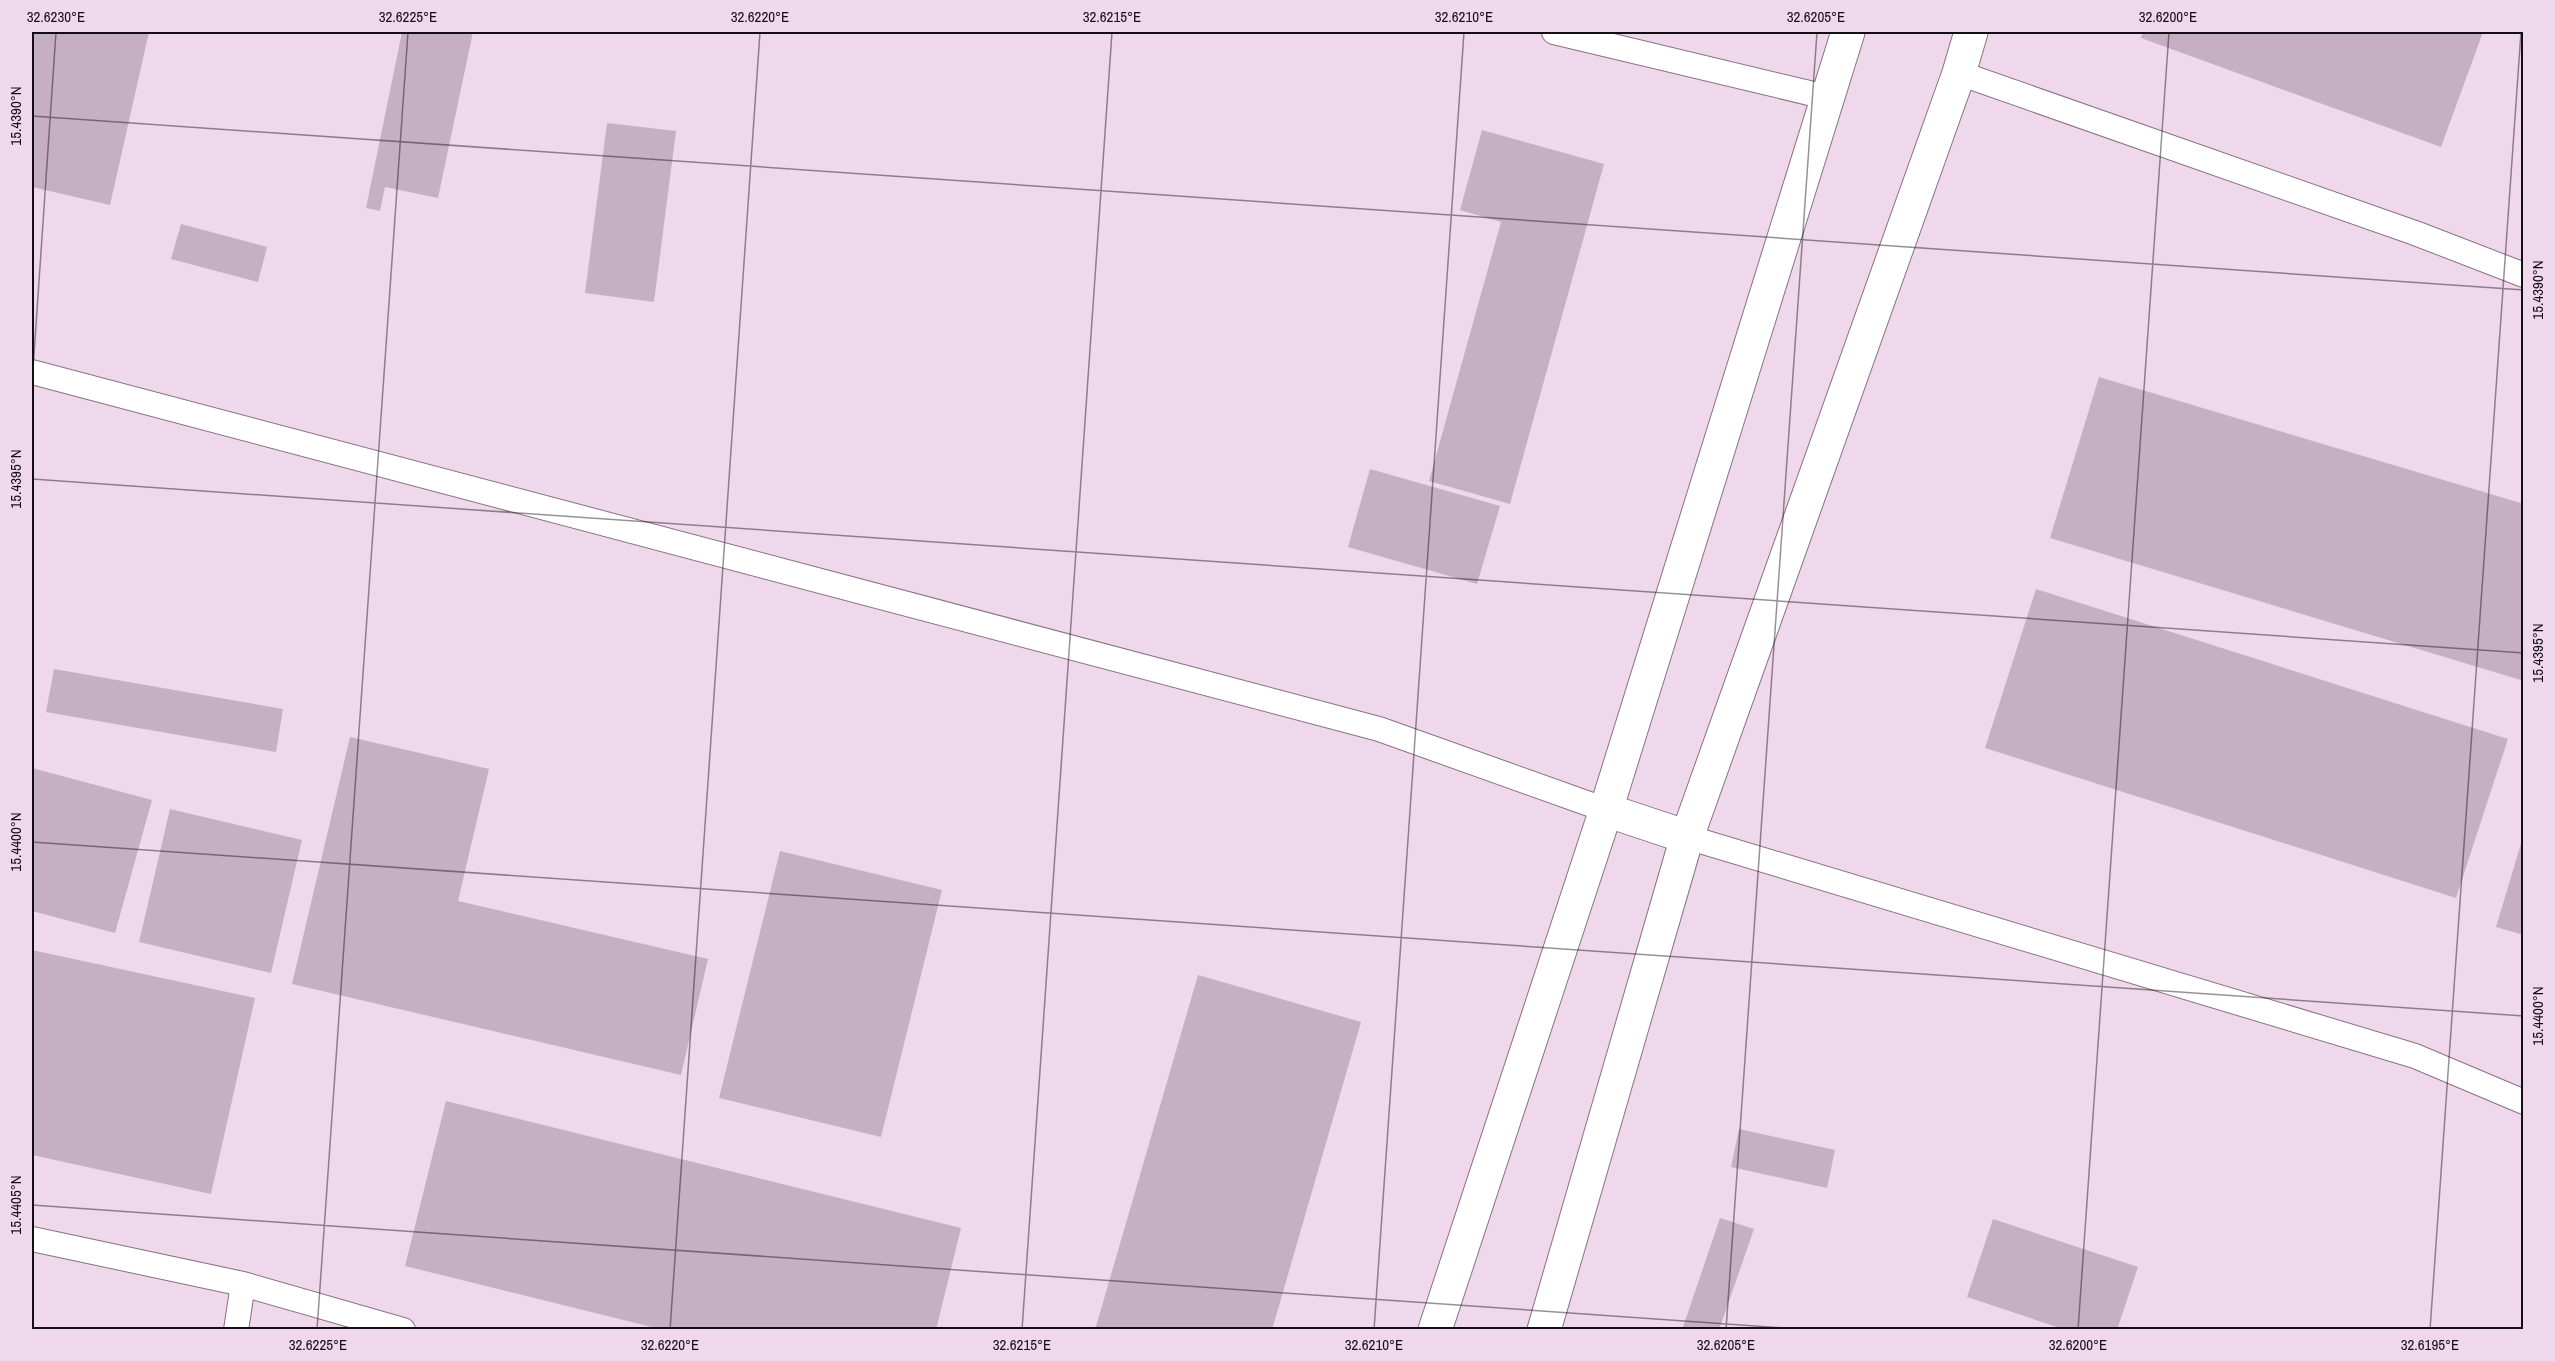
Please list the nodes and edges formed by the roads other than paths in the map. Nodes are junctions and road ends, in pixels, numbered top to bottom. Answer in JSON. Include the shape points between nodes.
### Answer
{"nodes":[{"id":1,"x":1554,"y":32,"type":"edge"},
{"id":2,"x":1848,"y":32,"type":"edge"},
{"id":3,"x":1971,"y":32,"type":"edge"},
{"id":4,"x":1959,"y":73,"type":"junction"},
{"id":5,"x":1826,"y":97,"type":"junction"},
{"id":6,"x":2523,"y":275,"type":"edge"},
{"id":7,"x":32,"y":372,"type":"edge"},
{"id":8,"x":1606,"y":810,"type":"junction"},
{"id":9,"x":1687,"y":837,"type":"junction"},
{"id":10,"x":2523,"y":1102,"type":"edge"},
{"id":11,"x":32,"y":1239,"type":"edge"},
{"id":12,"x":243,"y":1284,"type":"junction"},
{"id":13,"x":236,"y":1329,"type":"edge"},
{"id":14,"x":403,"y":1329,"type":"edge"},
{"id":15,"x":1435,"y":1329,"type":"edge"},
{"id":16,"x":1544,"y":1329,"type":"edge"}],
"edges":[{"from":1,"to":5,"type":"lane"},
{"from":2,"to":5,"type":"street"},
{"from":3,"to":4,"type":"street"},
{"from":4,"to":6,"type":"lane","via":[[2415,232]]},
{"from":4,"to":9,"type":"street"},
{"from":5,"to":8,"type":"street"},
{"from":7,"to":8,"type":"lane","via":[[1379,729]]},
{"from":8,"to":9,"type":"street"},
{"from":8,"to":15,"type":"street"},
{"from":9,"to":10,"type":"lane","via":[[2415,1056]]},
{"from":9,"to":16,"type":"street"},
{"from":11,"to":12,"type":"lane"},
{"from":12,"to":13,"type":"lane"},
{"from":12,"to":14,"type":"lane"}]}
